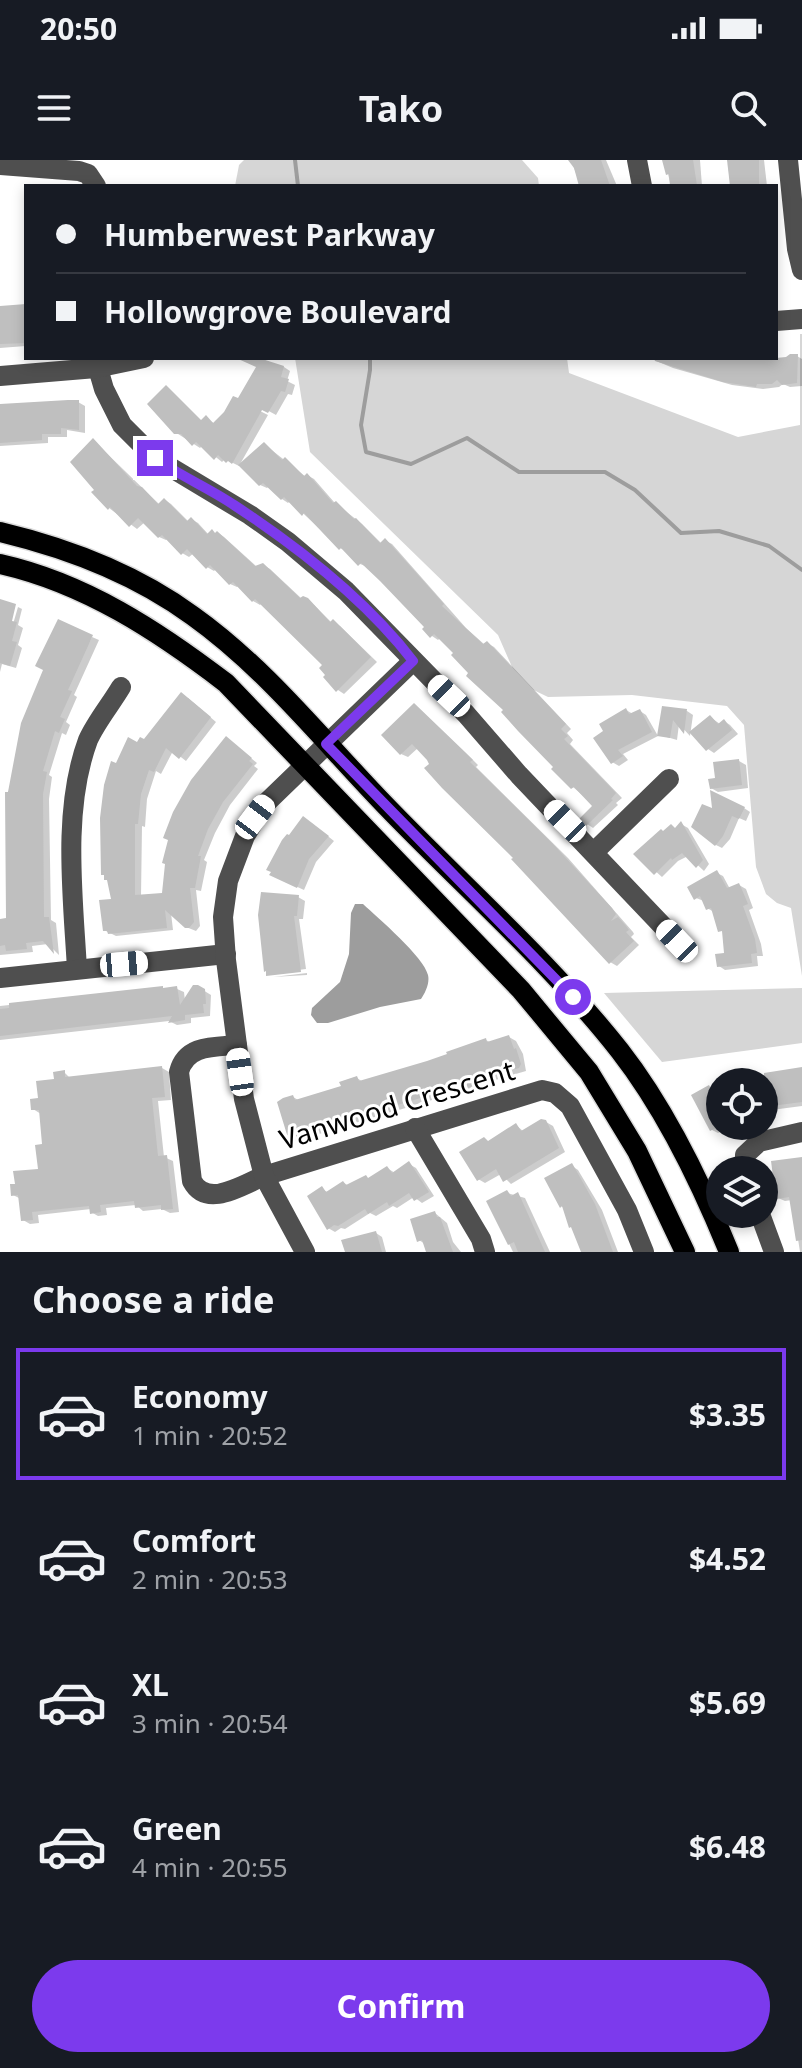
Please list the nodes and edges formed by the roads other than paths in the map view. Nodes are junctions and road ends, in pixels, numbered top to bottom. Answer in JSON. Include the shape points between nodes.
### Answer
{"nodes":[{"id":1,"x":637,"y":160,"type":"edge"},
{"id":2,"x":788,"y":160,"type":"edge"},
{"id":3,"x":0,"y":165,"type":"edge"},
{"id":4,"x":95,"y":184,"type":"edge"},
{"id":5,"x":642,"y":184,"type":"edge"},
{"id":6,"x":802,"y":270,"type":"edge"},
{"id":7,"x":802,"y":319,"type":"edge"},
{"id":8,"x":778,"y":321,"type":"edge"},
{"id":9,"x":125,"y":360,"type":"edge"},
{"id":10,"x":96,"y":363,"type":"edge"},
{"id":11,"x":0,"y":376,"type":"edge"},
{"id":12,"x":0,"y":532,"type":"edge"},
{"id":13,"x":0,"y":564,"type":"edge"},
{"id":14,"x":413,"y":661,"type":"junction"},
{"id":15,"x":121,"y":687,"type":"dead end"},
{"id":16,"x":326,"y":744,"type":"junction"},
{"id":17,"x":304,"y":765,"type":"junction"},
{"id":18,"x":669,"y":779,"type":"dead end"},
{"id":19,"x":594,"y":852,"type":"junction"},
{"id":20,"x":677,"y":941,"type":"dead end"},
{"id":21,"x":226,"y":954,"type":"junction"},
{"id":22,"x":77,"y":969,"type":"junction"},
{"id":23,"x":0,"y":978,"type":"edge"},
{"id":24,"x":237,"y":1045,"type":"junction"},
{"id":25,"x":415,"y":1128,"type":"junction"},
{"id":26,"x":802,"y":1132,"type":"edge"},
{"id":27,"x":745,"y":1156,"type":"edge"},
{"id":28,"x":264,"y":1176,"type":"junction"},
{"id":29,"x":765,"y":1228,"type":"edge"},
{"id":30,"x":305,"y":1252,"type":"edge"},
{"id":31,"x":485,"y":1252,"type":"edge"},
{"id":32,"x":644,"y":1252,"type":"edge"},
{"id":33,"x":685,"y":1252,"type":"edge"},
{"id":34,"x":729,"y":1252,"type":"edge"},
{"id":35,"x":774,"y":1252,"type":"edge"}],
"edges":[{"from":1,"to":5,"type":"street"},
{"from":2,"to":6,"type":"street"},
{"from":3,"to":4,"type":"street","via":[[79,171]]},
{"from":7,"to":8,"type":"street"},
{"from":9,"to":10,"type":"street"},
{"from":10,"to":11,"type":"street"},
{"from":10,"to":14,"type":"street","via":[[122,425],[155,458],[288,542],[346,591]]},
{"from":12,"to":16,"type":"main road","via":[[86,559],[193,615],[267,681]]},
{"from":13,"to":17,"type":"main road","via":[[88,595],[176,645],[226,683]]},
{"from":14,"to":16,"type":"street"},
{"from":14,"to":19,"type":"street"},
{"from":15,"to":22,"type":"street","via":[[88,740],[73,802]]},
{"from":16,"to":17,"type":"street"},
{"from":16,"to":34,"type":"main road","via":[[621,1052],[686,1158]]},
{"from":17,"to":21,"type":"street","via":[[255,817],[238,851],[225,901]]},
{"from":17,"to":33,"type":"main road","via":[[521,990],[589,1072],[637,1151]]},
{"from":18,"to":19,"type":"street"},
{"from":19,"to":20,"type":"street"},
{"from":21,"to":22,"type":"street"},
{"from":21,"to":24,"type":"street"},
{"from":22,"to":23,"type":"street"},
{"from":24,"to":28,"type":"street","via":[[244,1099]]},
{"from":24,"to":28,"type":"street","name":"Vanwood Crescent","via":[[198,1049],[181,1064],[192,1181],[200,1192],[213,1195]]},
{"from":25,"to":28,"type":"street","name":"Vanwood Crescent"},
{"from":25,"to":31,"type":"street"},
{"from":25,"to":32,"type":"street","name":"Vanwood Crescent","via":[[542,1090],[555,1093],[570,1106]]},
{"from":26,"to":27,"type":"street","via":[[759,1142]]},
{"from":28,"to":30,"type":"street"},
{"from":29,"to":35,"type":"street"}]}
